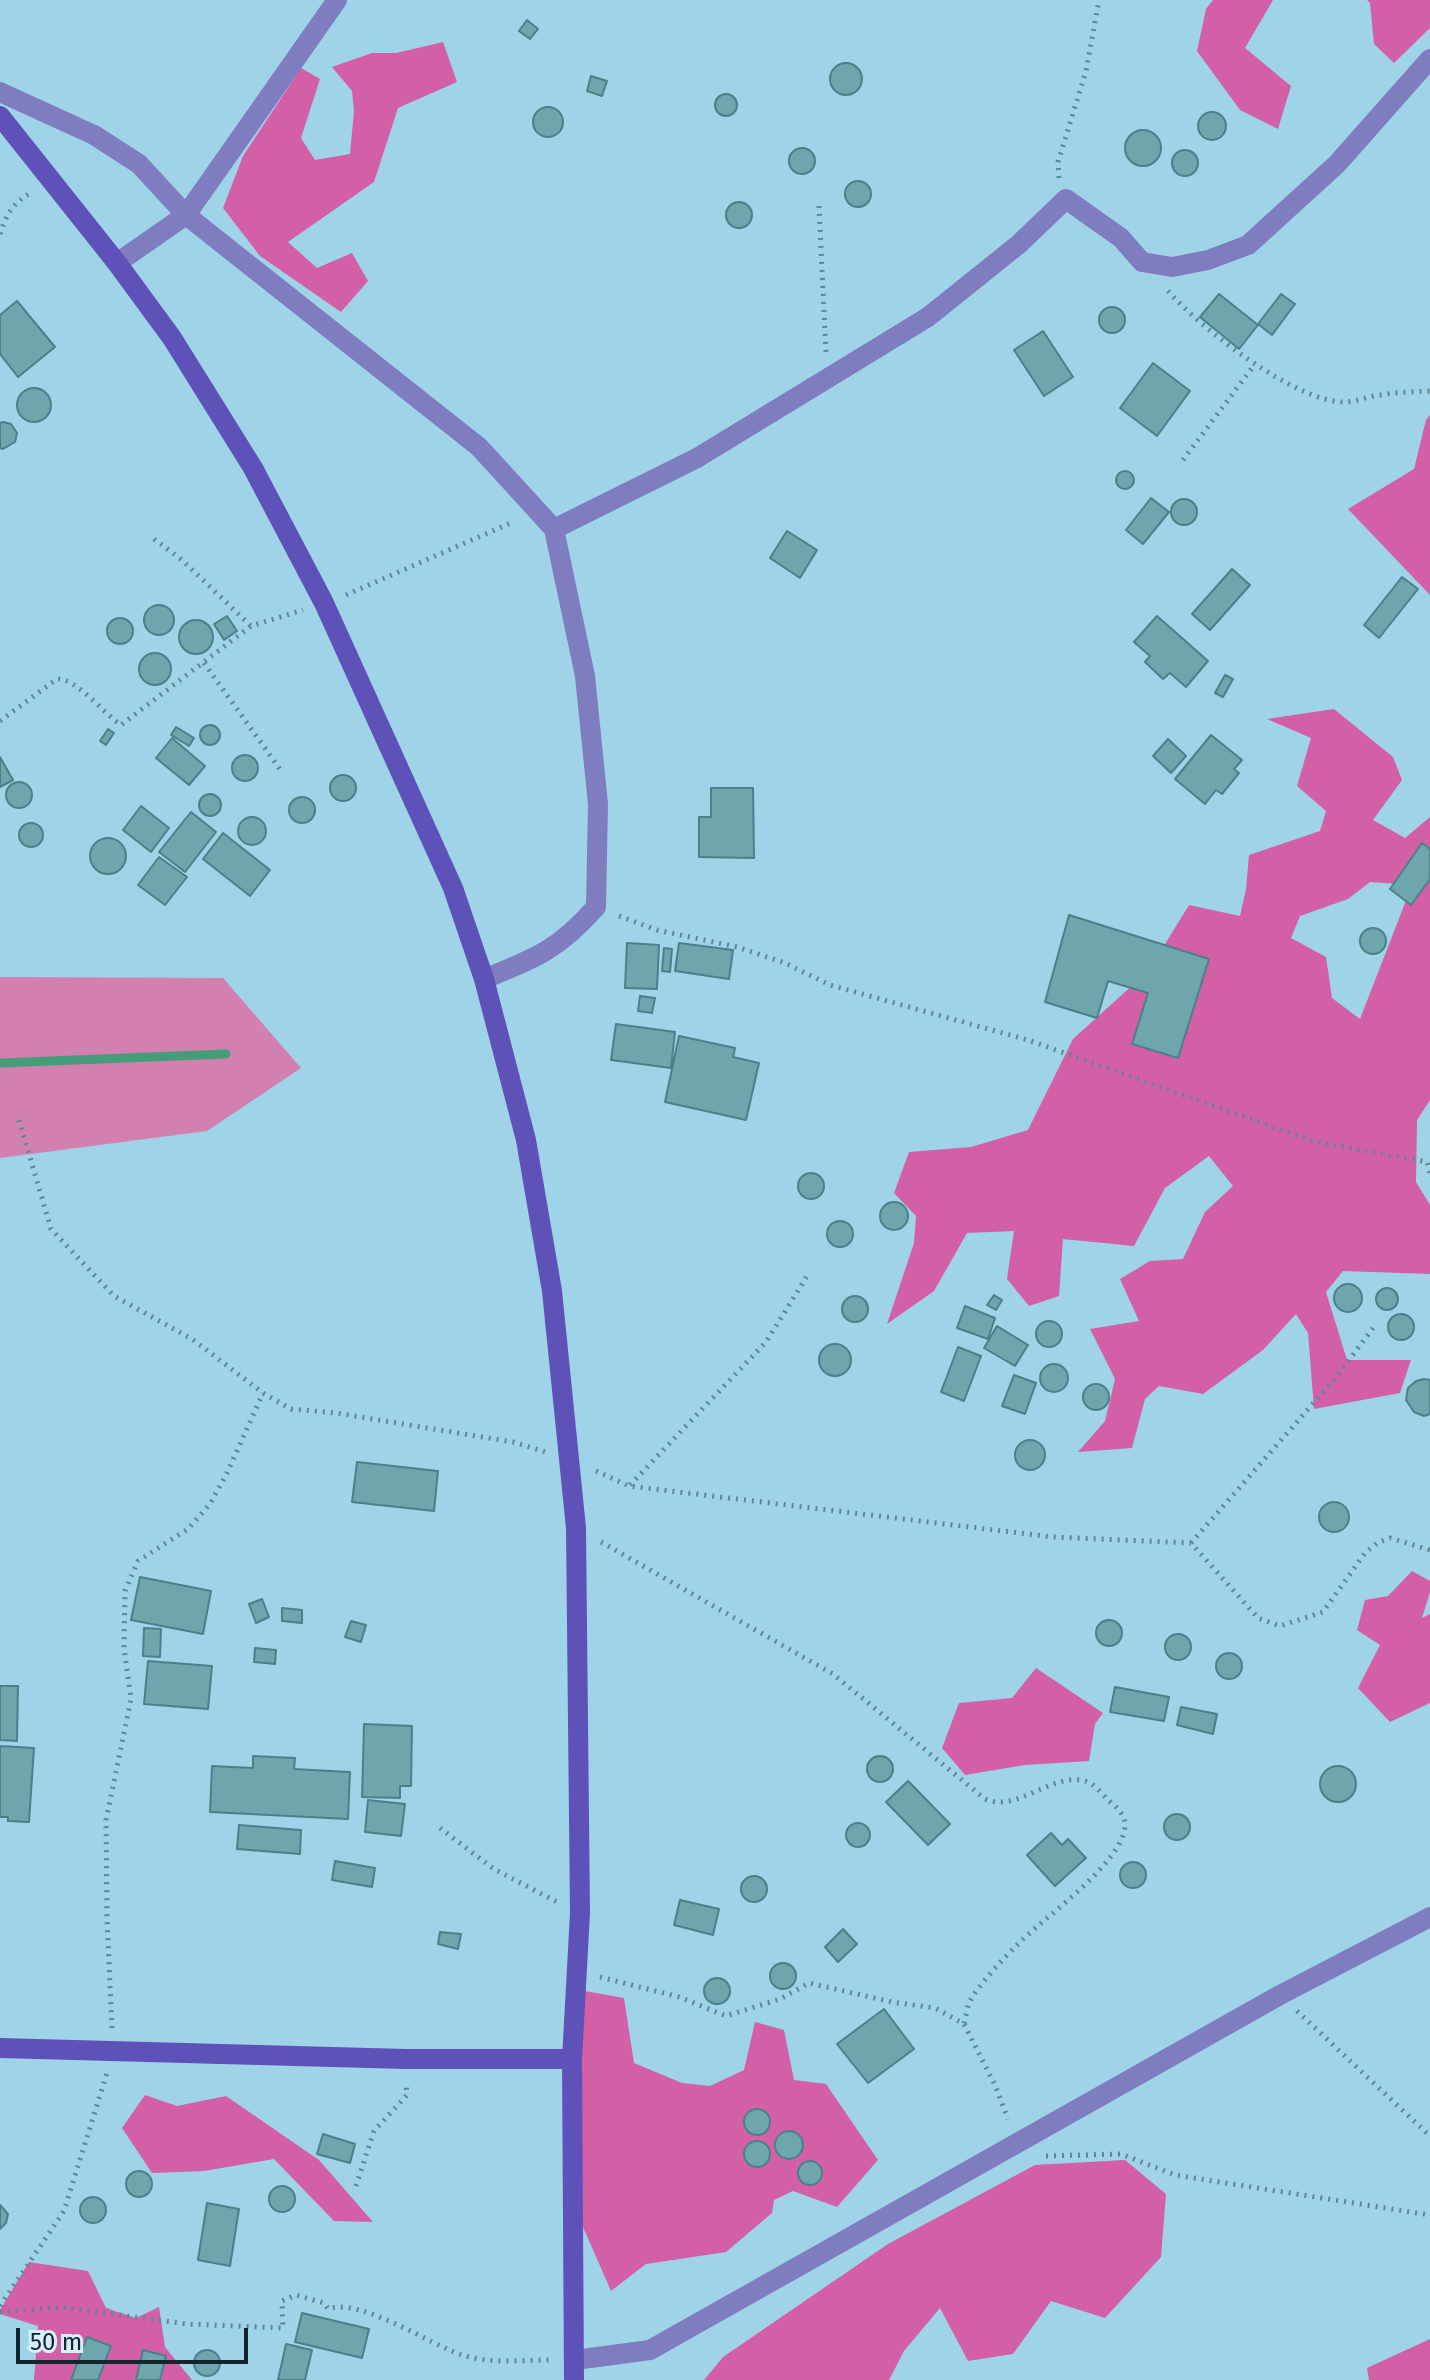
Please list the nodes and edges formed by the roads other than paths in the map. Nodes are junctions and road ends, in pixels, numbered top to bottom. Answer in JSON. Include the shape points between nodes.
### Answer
{"nodes":[{"id":1,"x":337,"y":0,"type":"edge"},
{"id":2,"x":1430,"y":59,"type":"edge"},
{"id":3,"x":0,"y":92,"type":"edge"},
{"id":4,"x":0,"y":116,"type":"edge"},
{"id":5,"x":186,"y":215,"type":"junction"},
{"id":6,"x":117,"y":263,"type":"junction"},
{"id":7,"x":554,"y":529,"type":"junction"},
{"id":8,"x":484,"y":979,"type":"junction"},
{"id":9,"x":1430,"y":1917,"type":"edge"},
{"id":10,"x":0,"y":2048,"type":"edge"},
{"id":11,"x":572,"y":2059,"type":"junction"},
{"id":12,"x":574,"y":2370,"type":"edge"}],
"edges":[{"from":1,"to":5,"type":"street"},
{"from":2,"to":7,"type":"street","via":[[1337,164],[1248,245],[1172,267],[1142,262],[1121,238],[1066,199],[928,317],[697,458]]},
{"from":3,"to":5,"type":"street","via":[[94,135],[139,164]]},
{"from":4,"to":6,"type":"street"},
{"from":5,"to":6,"type":"street"},
{"from":5,"to":7,"type":"street","via":[[479,447]]},
{"from":6,"to":8,"type":"street","via":[[172,338],[253,468],[324,603],[453,888]]},
{"from":7,"to":8,"type":"street","via":[[585,676],[598,804],[596,907],[550,951]]},
{"from":8,"to":11,"type":"street","via":[[526,1140],[552,1291],[576,1528],[580,1913]]},
{"from":9,"to":12,"type":"street","via":[[1280,1995],[650,2350]]},
{"from":10,"to":11,"type":"street"},
{"from":11,"to":12,"type":"street"}]}
